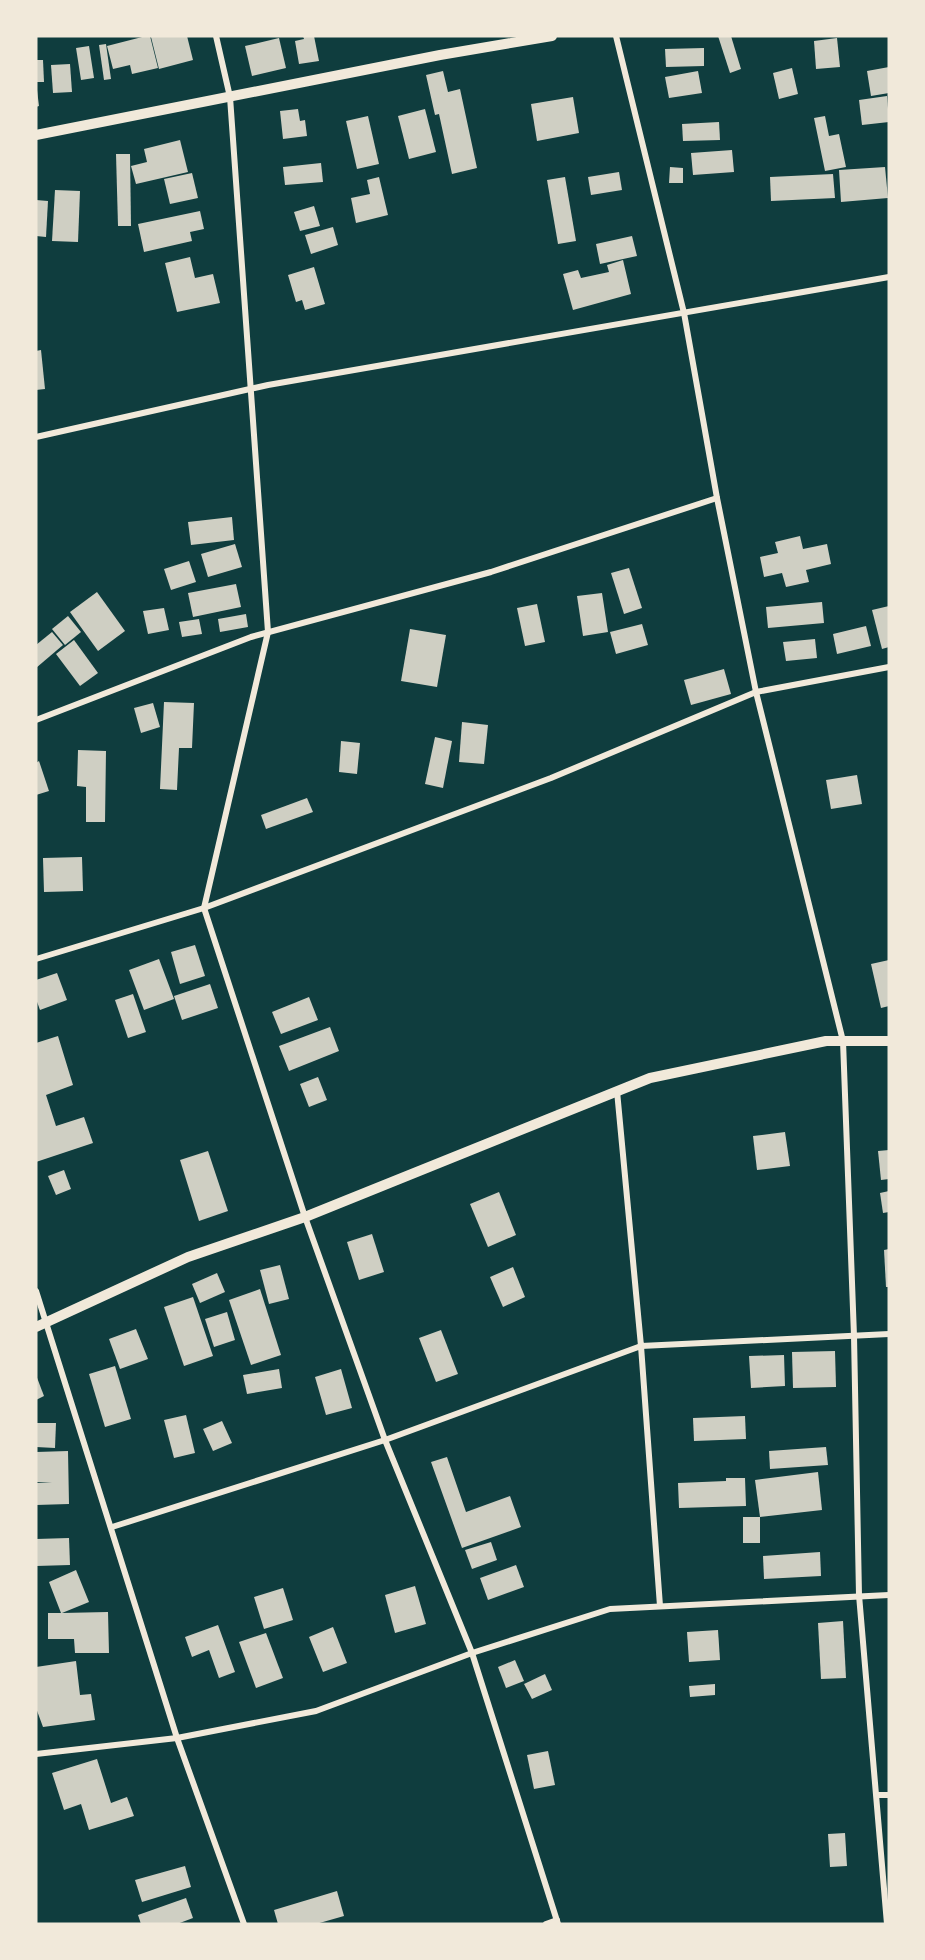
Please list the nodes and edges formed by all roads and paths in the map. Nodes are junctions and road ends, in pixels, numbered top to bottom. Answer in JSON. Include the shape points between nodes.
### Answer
{"nodes":[{"id":1,"x":216,"y":36,"type":"edge"},
{"id":2,"x":552,"y":36,"type":"edge"},
{"id":3,"x":616,"y":36,"type":"edge"},
{"id":4,"x":230,"y":97,"type":"junction"},
{"id":5,"x":36,"y":135,"type":"edge"},
{"id":6,"x":889,"y":277,"type":"edge"},
{"id":7,"x":684,"y":312,"type":"junction"},
{"id":8,"x":250,"y":389,"type":"junction"},
{"id":9,"x":36,"y":437,"type":"edge"},
{"id":10,"x":717,"y":498,"type":"junction"},
{"id":11,"x":267,"y":632,"type":"junction"},
{"id":12,"x":889,"y":667,"type":"edge"},
{"id":13,"x":756,"y":692,"type":"junction"},
{"id":14,"x":36,"y":720,"type":"edge"},
{"id":15,"x":204,"y":908,"type":"junction"},
{"id":16,"x":36,"y":959,"type":"edge"},
{"id":17,"x":843,"y":1041,"type":"junction"},
{"id":18,"x":889,"y":1041,"type":"edge"},
{"id":19,"x":617,"y":1091,"type":"junction"},
{"id":20,"x":305,"y":1216,"type":"junction"},
{"id":21,"x":36,"y":1291,"type":"edge"},
{"id":22,"x":41,"y":1324,"type":"edge"},
{"id":23,"x":889,"y":1334,"type":"edge"},
{"id":24,"x":854,"y":1336,"type":"junction"},
{"id":25,"x":641,"y":1346,"type":"junction"},
{"id":26,"x":385,"y":1440,"type":"junction"},
{"id":27,"x":111,"y":1527,"type":"junction"},
{"id":28,"x":860,"y":1595,"type":"junction"},
{"id":29,"x":889,"y":1595,"type":"edge"},
{"id":30,"x":660,"y":1606,"type":"junction"},
{"id":31,"x":472,"y":1653,"type":"junction"},
{"id":32,"x":177,"y":1738,"type":"junction"},
{"id":33,"x":36,"y":1754,"type":"edge"},
{"id":34,"x":877,"y":1795,"type":"junction"},
{"id":35,"x":889,"y":1795,"type":"edge"},
{"id":36,"x":557,"y":1922,"type":"edge"},
{"id":37,"x":244,"y":1924,"type":"edge"},
{"id":38,"x":546,"y":1924,"type":"edge"},
{"id":39,"x":886,"y":1924,"type":"edge"}],
"edges":[{"from":1,"to":4,"type":"street"},
{"from":2,"to":4,"type":"street"},
{"from":3,"to":7,"type":"street"},
{"from":4,"to":5,"type":"street"},
{"from":4,"to":8,"type":"street"},
{"from":6,"to":7,"type":"street"},
{"from":7,"to":8,"type":"street"},
{"from":7,"to":10,"type":"street"},
{"from":8,"to":9,"type":"street"},
{"from":8,"to":11,"type":"street"},
{"from":10,"to":11,"type":"street","via":[[491,572]]},
{"from":10,"to":13,"type":"street"},
{"from":11,"to":14,"type":"street"},
{"from":11,"to":15,"type":"street"},
{"from":12,"to":13,"type":"street"},
{"from":13,"to":15,"type":"street","via":[[551,778]]},
{"from":13,"to":17,"type":"street"},
{"from":15,"to":16,"type":"street"},
{"from":15,"to":20,"type":"street"},
{"from":17,"to":18,"type":"street"},
{"from":17,"to":19,"type":"street","via":[[826,1041],[650,1078]]},
{"from":17,"to":24,"type":"street"},
{"from":19,"to":20,"type":"street"},
{"from":19,"to":25,"type":"street"},
{"from":20,"to":22,"type":"street","via":[[188,1257]]},
{"from":20,"to":26,"type":"street"},
{"from":21,"to":22,"type":"street"},
{"from":22,"to":27,"type":"street"},
{"from":23,"to":24,"type":"street"},
{"from":24,"to":25,"type":"street"},
{"from":24,"to":28,"type":"street"},
{"from":25,"to":26,"type":"street"},
{"from":25,"to":30,"type":"street"},
{"from":26,"to":27,"type":"street"},
{"from":26,"to":31,"type":"street"},
{"from":27,"to":32,"type":"street"},
{"from":28,"to":29,"type":"street"},
{"from":28,"to":30,"type":"street"},
{"from":28,"to":34,"type":"street"},
{"from":30,"to":31,"type":"street","via":[[610,1609]]},
{"from":31,"to":32,"type":"street","via":[[316,1711]]},
{"from":31,"to":36,"type":"street"},
{"from":32,"to":33,"type":"street"},
{"from":32,"to":37,"type":"street"},
{"from":34,"to":35,"type":"street"},
{"from":34,"to":39,"type":"street"},
{"from":36,"to":38,"type":"street"}]}
